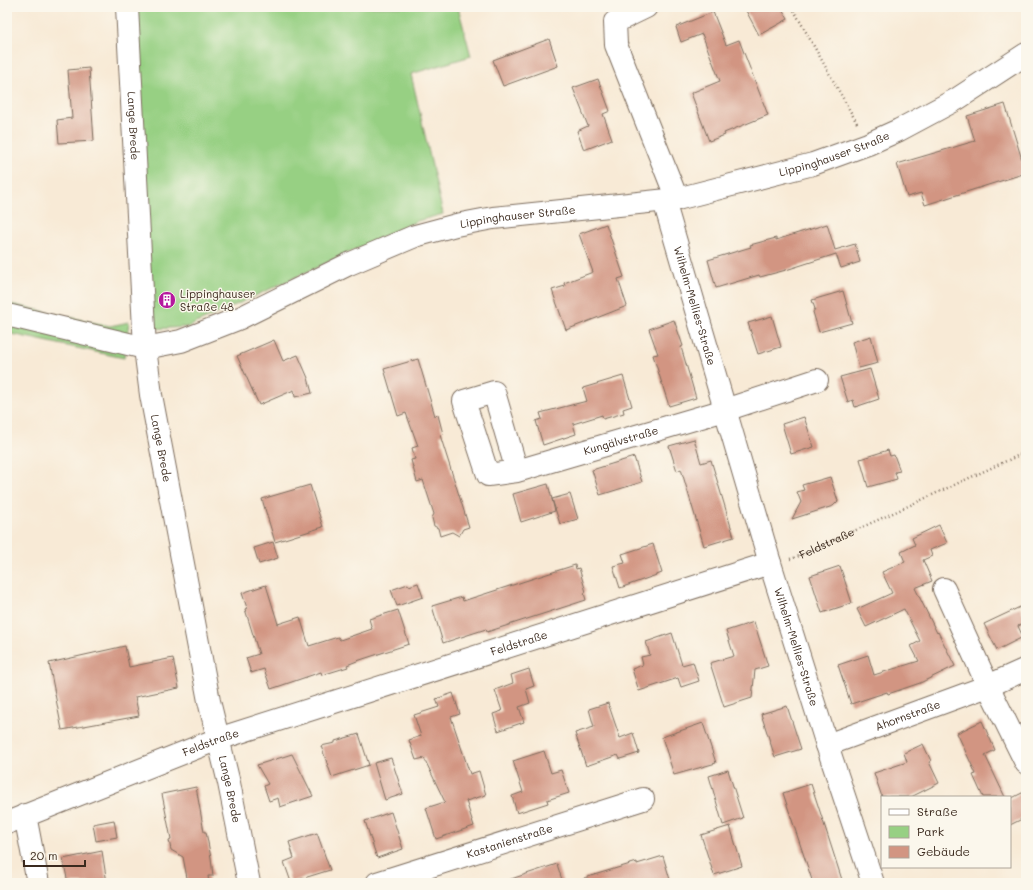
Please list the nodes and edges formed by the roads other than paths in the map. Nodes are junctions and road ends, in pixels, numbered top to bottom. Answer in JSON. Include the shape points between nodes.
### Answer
{"nodes":[{"id":1,"x":127,"y":7,"type":"edge"},
{"id":2,"x":646,"y":7,"type":"edge"},
{"id":3,"x":1026,"y":54,"type":"edge"},
{"id":4,"x":670,"y":200,"type":"junction"},
{"id":5,"x":7,"y":315,"type":"edge"},
{"id":6,"x":145,"y":348,"type":"junction"},
{"id":7,"x":817,"y":380,"type":"dead end"},
{"id":8,"x":725,"y":410,"type":"junction"},
{"id":9,"x":517,"y":471,"type":"dead end"},
{"id":10,"x":770,"y":563,"type":"junction"},
{"id":11,"x":944,"y":589,"type":"dead end"},
{"id":12,"x":1026,"y":669,"type":"edge"},
{"id":13,"x":988,"y":686,"type":"junction"},
{"id":14,"x":218,"y":739,"type":"junction"},
{"id":15,"x":827,"y":745,"type":"junction"},
{"id":16,"x":1026,"y":763,"type":"edge"},
{"id":17,"x":643,"y":799,"type":"dead end"},
{"id":18,"x":16,"y":819,"type":"edge"},
{"id":19,"x":38,"y":883,"type":"edge"},
{"id":20,"x":249,"y":883,"type":"edge"},
{"id":21,"x":377,"y":883,"type":"edge"},
{"id":22,"x":873,"y":883,"type":"edge"}],
"edges":[{"from":1,"to":6,"type":"street","name":"Lange Brede"},
{"from":2,"to":4,"type":"street","name":"Wilhelm-Mellies-Straße","via":[[615,22],[616,45]]},
{"from":3,"to":4,"type":"street","name":"Lippinghauser Straße","via":[[957,99],[868,144],[813,164]]},
{"from":4,"to":6,"type":"street","name":"Lippinghauser Straße","via":[[493,218],[422,234],[349,264],[240,318],[181,341]]},
{"from":4,"to":8,"type":"street","name":"Wilhelm-Mellies-Straße"},
{"from":5,"to":6,"type":"street","name":"Lippinghauser Straße"},
{"from":6,"to":14,"type":"street","name":"Lange Brede","via":[[168,491]]},
{"from":7,"to":8,"type":"street"},
{"from":8,"to":9,"type":"street","name":"Kungälvstraße"},
{"from":8,"to":10,"type":"street","name":"Wilhelm-Mellies-Straße"},
{"from":10,"to":14,"type":"street","name":"Feldstraße"},
{"from":10,"to":15,"type":"street","name":"Wilhelm-Mellies-Straße"},
{"from":11,"to":13,"type":"street"},
{"from":12,"to":13,"type":"street","name":"Ahornstraße"},
{"from":13,"to":15,"type":"street","name":"Ahornstraße"},
{"from":13,"to":16,"type":"street"},
{"from":14,"to":18,"type":"street","name":"Feldstraße"},
{"from":14,"to":20,"type":"street","name":"Lange Brede"},
{"from":15,"to":22,"type":"street","name":"Wilhelm-Mellies-Straße"},
{"from":17,"to":21,"type":"street","name":"Kastanienstraße"},
{"from":18,"to":19,"type":"street"}]}
